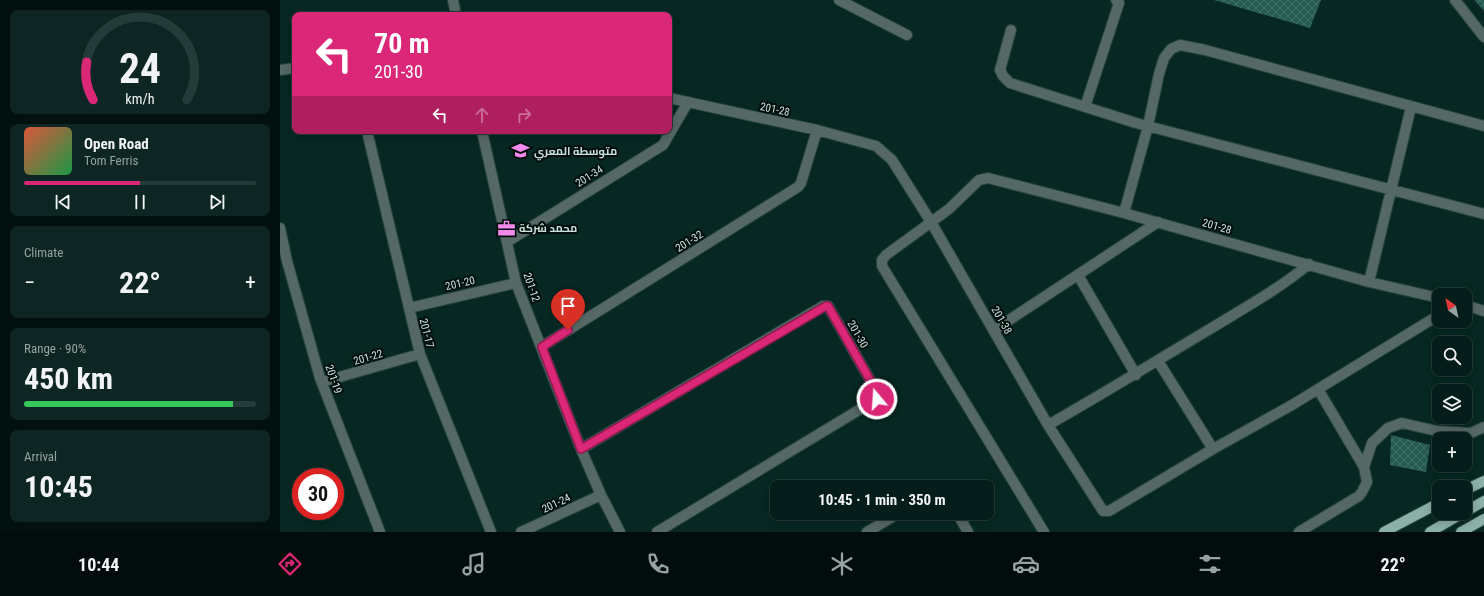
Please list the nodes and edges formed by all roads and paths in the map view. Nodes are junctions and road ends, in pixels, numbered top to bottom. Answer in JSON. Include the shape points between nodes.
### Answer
{"nodes":[{"id":1,"x":453,"y":0,"type":"edge"},
{"id":2,"x":839,"y":0,"type":"edge"},
{"id":3,"x":1116,"y":0,"type":"edge"},
{"id":4,"x":1455,"y":0,"type":"edge"},
{"id":5,"x":455,"y":12,"type":"edge"},
{"id":6,"x":1011,"y":30,"type":"dead end"},
{"id":7,"x":907,"y":35,"type":"dead end"},
{"id":8,"x":1484,"y":37,"type":"edge"},
{"id":9,"x":292,"y":68,"type":"edge"},
{"id":10,"x":280,"y":70,"type":"edge"},
{"id":11,"x":672,"y":99,"type":"edge"},
{"id":12,"x":688,"y":102,"type":"junction"},
{"id":13,"x":1085,"y":107,"type":"junction"},
{"id":14,"x":1411,"y":107,"type":"junction"},
{"id":15,"x":1148,"y":126,"type":"junction"},
{"id":16,"x":1484,"y":126,"type":"edge"},
{"id":17,"x":672,"y":130,"type":"edge"},
{"id":18,"x":817,"y":130,"type":"junction"},
{"id":19,"x":368,"y":134,"type":"edge"},
{"id":20,"x":483,"y":134,"type":"edge"},
{"id":21,"x":669,"y":134,"type":"edge"},
{"id":22,"x":876,"y":146,"type":"joint"},
{"id":23,"x":1391,"y":190,"type":"junction"},
{"id":24,"x":1124,"y":213,"type":"junction"},
{"id":25,"x":1484,"y":214,"type":"edge"},
{"id":26,"x":931,"y":222,"type":"junction"},
{"id":27,"x":1158,"y":222,"type":"junction"},
{"id":28,"x":280,"y":228,"type":"edge"},
{"id":29,"x":507,"y":242,"type":"junction"},
{"id":30,"x":283,"y":260,"type":"edge"},
{"id":31,"x":1309,"y":264,"type":"junction"},
{"id":32,"x":1078,"y":275,"type":"junction"},
{"id":33,"x":1369,"y":282,"type":"junction"},
{"id":34,"x":516,"y":283,"type":"junction"},
{"id":35,"x":1432,"y":296,"type":"edge"},
{"id":36,"x":1472,"y":307,"type":"edge"},
{"id":37,"x":409,"y":308,"type":"junction"},
{"id":38,"x":1484,"y":310,"type":"edge"},
{"id":39,"x":1432,"y":320,"type":"edge"},
{"id":40,"x":994,"y":330,"type":"junction"},
{"id":41,"x":542,"y":347,"type":"junction"},
{"id":42,"x":420,"y":354,"type":"junction"},
{"id":43,"x":1158,"y":361,"type":"junction"},
{"id":44,"x":1136,"y":375,"type":"junction"},
{"id":45,"x":322,"y":382,"type":"junction"},
{"id":46,"x":1318,"y":389,"type":"junction"},
{"id":47,"x":1048,"y":425,"type":"junction"},
{"id":48,"x":1484,"y":427,"type":"edge"},
{"id":49,"x":581,"y":449,"type":"junction"},
{"id":50,"x":1213,"y":449,"type":"junction"},
{"id":51,"x":1364,"y":467,"type":"junction"},
{"id":52,"x":1484,"y":481,"type":"edge"},
{"id":53,"x":1472,"y":487,"type":"edge"},
{"id":54,"x":601,"y":495,"type":"junction"},
{"id":55,"x":1484,"y":501,"type":"edge"},
{"id":56,"x":1432,"y":507,"type":"edge"},
{"id":57,"x":1472,"y":508,"type":"edge"},
{"id":58,"x":887,"y":520,"type":"edge"},
{"id":59,"x":961,"y":520,"type":"edge"},
{"id":60,"x":1450,"y":520,"type":"edge"},
{"id":61,"x":1484,"y":520,"type":"edge"},
{"id":62,"x":380,"y":532,"type":"edge"},
{"id":63,"x":491,"y":532,"type":"edge"},
{"id":64,"x":522,"y":532,"type":"edge"},
{"id":65,"x":620,"y":532,"type":"edge"},
{"id":66,"x":657,"y":532,"type":"edge"},
{"id":67,"x":867,"y":532,"type":"edge"},
{"id":68,"x":968,"y":532,"type":"edge"},
{"id":69,"x":1044,"y":532,"type":"edge"},
{"id":70,"x":1299,"y":532,"type":"edge"},
{"id":71,"x":1384,"y":532,"type":"edge"},
{"id":72,"x":1430,"y":532,"type":"edge"},
{"id":73,"x":1461,"y":532,"type":"edge"},
{"id":74,"x":1469,"y":532,"type":"edge"}],
"edges":[{"from":1,"to":5,"type":"street"},
{"from":2,"to":7,"type":"street"},
{"from":3,"to":13,"type":"street","via":[[1119,3]]},
{"from":4,"to":8,"type":"street"},
{"from":6,"to":13,"type":"street","via":[[1000,70],[1003,76],[1010,83]]},
{"from":9,"to":10,"type":"street"},
{"from":11,"to":12,"type":"street","name":"201-28"},
{"from":12,"to":17,"type":"street","name":"201-34"},
{"from":12,"to":18,"type":"street","name":"201-28"},
{"from":13,"to":15,"type":"street"},
{"from":14,"to":15,"type":"street","via":[[1180,45],[1171,49],[1164,58]]},
{"from":14,"to":16,"type":"street"},
{"from":14,"to":23,"type":"street"},
{"from":15,"to":23,"type":"street"},
{"from":15,"to":24,"type":"street"},
{"from":18,"to":22,"type":"street","name":"201-28"},
{"from":18,"to":41,"type":"street","name":"201-32","via":[[798,187]]},
{"from":19,"to":37,"type":"street","name":"201-17"},
{"from":20,"to":29,"type":"street","name":"201-12"},
{"from":21,"to":29,"type":"street","name":"201-34","via":[[663,145]]},
{"from":22,"to":26,"type":"street","name":"201-38","via":[[892,160]]},
{"from":23,"to":25,"type":"street"},
{"from":23,"to":33,"type":"street"},
{"from":24,"to":26,"type":"street","name":"201-28","via":[[988,178],[979,180],[949,209]]},
{"from":24,"to":27,"type":"street","name":"201-28"},
{"from":26,"to":40,"type":"street","name":"201-38"},
{"from":26,"to":69,"type":"street","via":[[886,255],[882,260],[882,266]]},
{"from":27,"to":31,"type":"street","name":"201-28"},
{"from":27,"to":32,"type":"street"},
{"from":28,"to":30,"type":"street","name":"201-19"},
{"from":29,"to":34,"type":"street","name":"201-12"},
{"from":30,"to":45,"type":"street","name":"201-19"},
{"from":31,"to":33,"type":"street","name":"201-28"},
{"from":31,"to":43,"type":"street","via":[[1280,286]]},
{"from":32,"to":40,"type":"street"},
{"from":32,"to":44,"type":"street"},
{"from":33,"to":35,"type":"street","name":"201-28"},
{"from":34,"to":37,"type":"street","name":"201-20"},
{"from":34,"to":41,"type":"street","name":"201-12"},
{"from":36,"to":38,"type":"street"},
{"from":37,"to":42,"type":"street","name":"201-17"},
{"from":39,"to":46,"type":"street"},
{"from":40,"to":47,"type":"street","name":"201-38"},
{"from":41,"to":49,"type":"street","name":"201-12"},
{"from":42,"to":45,"type":"street","name":"201-22"},
{"from":42,"to":63,"type":"street","name":"201-17"},
{"from":43,"to":44,"type":"street"},
{"from":43,"to":50,"type":"street"},
{"from":44,"to":47,"type":"street"},
{"from":45,"to":62,"type":"street","name":"201-19"},
{"from":46,"to":50,"type":"street"},
{"from":46,"to":51,"type":"street"},
{"from":47,"to":50,"type":"street","name":"201-38","via":[[1103,511],[1109,512]]},
{"from":48,"to":51,"type":"street","via":[[1471,434],[1437,431],[1402,423],[1388,428],[1372,443]]},
{"from":49,"to":54,"type":"street","name":"201-12"},
{"from":49,"to":66,"type":"street","name":"201-30","via":[[817,310],[828,306],[878,394],[877,399]]},
{"from":51,"to":70,"type":"street","via":[[1366,482],[1359,496]]},
{"from":52,"to":53,"type":"main road"},
{"from":54,"to":64,"type":"street","name":"201-24"},
{"from":54,"to":65,"type":"street","name":"201-12"},
{"from":55,"to":57,"type":"main road"},
{"from":56,"to":71,"type":"main road"},
{"from":58,"to":67,"type":"street"},
{"from":59,"to":68,"type":"street"},
{"from":60,"to":72,"type":"main road"},
{"from":61,"to":73,"type":"main road"},
{"from":61,"to":74,"type":"main road"}]}
